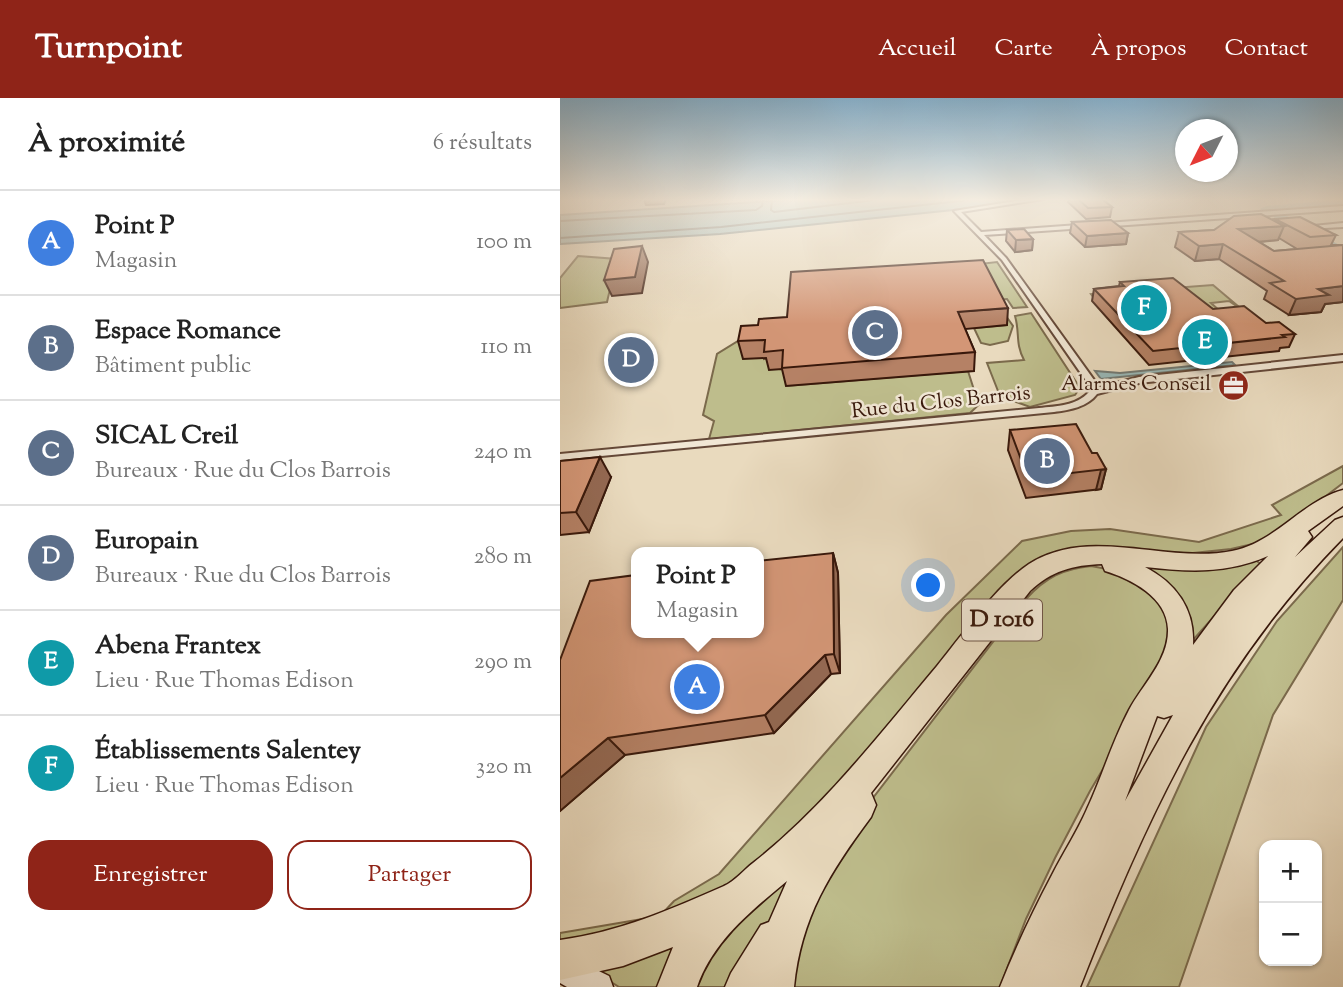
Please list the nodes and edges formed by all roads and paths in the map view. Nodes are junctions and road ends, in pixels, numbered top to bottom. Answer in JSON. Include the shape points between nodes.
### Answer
{"nodes":[{"id":1,"x":986,"y":240,"type":"edge"},
{"id":2,"x":1343,"y":358,"type":"edge"},
{"id":3,"x":1094,"y":392,"type":"junction"},
{"id":4,"x":560,"y":457,"type":"edge"},
{"id":5,"x":1343,"y":499,"type":"edge"},
{"id":6,"x":1343,"y":524,"type":"edge"},
{"id":7,"x":1101,"y":816,"type":"junction"},
{"id":8,"x":752,"y":887,"type":"junction"},
{"id":9,"x":787,"y":919,"type":"junction"},
{"id":10,"x":560,"y":960,"type":"edge"},
{"id":11,"x":560,"y":967,"type":"edge"},
{"id":12,"x":598,"y":987,"type":"edge"},
{"id":13,"x":677,"y":987,"type":"edge"},
{"id":14,"x":746,"y":987,"type":"edge"},
{"id":15,"x":774,"y":987,"type":"edge"},
{"id":16,"x":1020,"y":987,"type":"edge"},
{"id":17,"x":1060,"y":987,"type":"edge"}],
"edges":[{"from":1,"to":3,"type":"street","via":[[1004,259]]},
{"from":2,"to":3,"type":"street","name":"Rue du Clos Barrois","via":[[1139,380]]},
{"from":3,"to":4,"type":"street","name":"Rue du Clos Barrois","via":[[1079,404],[1039,411]]},
{"from":5,"to":7,"type":"highway","number":"D 1016","via":[[1276,561],[1215,633],[1151,725]]},
{"from":5,"to":8,"type":"highway","number":"D 1016","via":[[1312,514],[1262,550],[1233,560],[1180,563],[1081,555],[1039,570],[1004,604],[822,826]]},
{"from":6,"to":17,"type":"highway","via":[[1262,610],[1192,711],[1120,848]]},
{"from":7,"to":9,"type":"highway","number":"D 1016","via":[[1139,720],[1178,653],[1182,627],[1172,602],[1149,582],[1121,567],[1084,563],[1050,572],[1011,608],[845,822],[811,872]]},
{"from":7,"to":16,"type":"highway","number":"D 1016"},
{"from":8,"to":10,"type":"highway","number":"D 1016","via":[[646,939]]},
{"from":8,"to":13,"type":"highway","number":"D 1016","via":[[696,943]]},
{"from":9,"to":14,"type":"highway","number":"D 1016"},
{"from":9,"to":15,"type":"highway","number":"D 1016"},
{"from":11,"to":12,"type":"street"}]}
